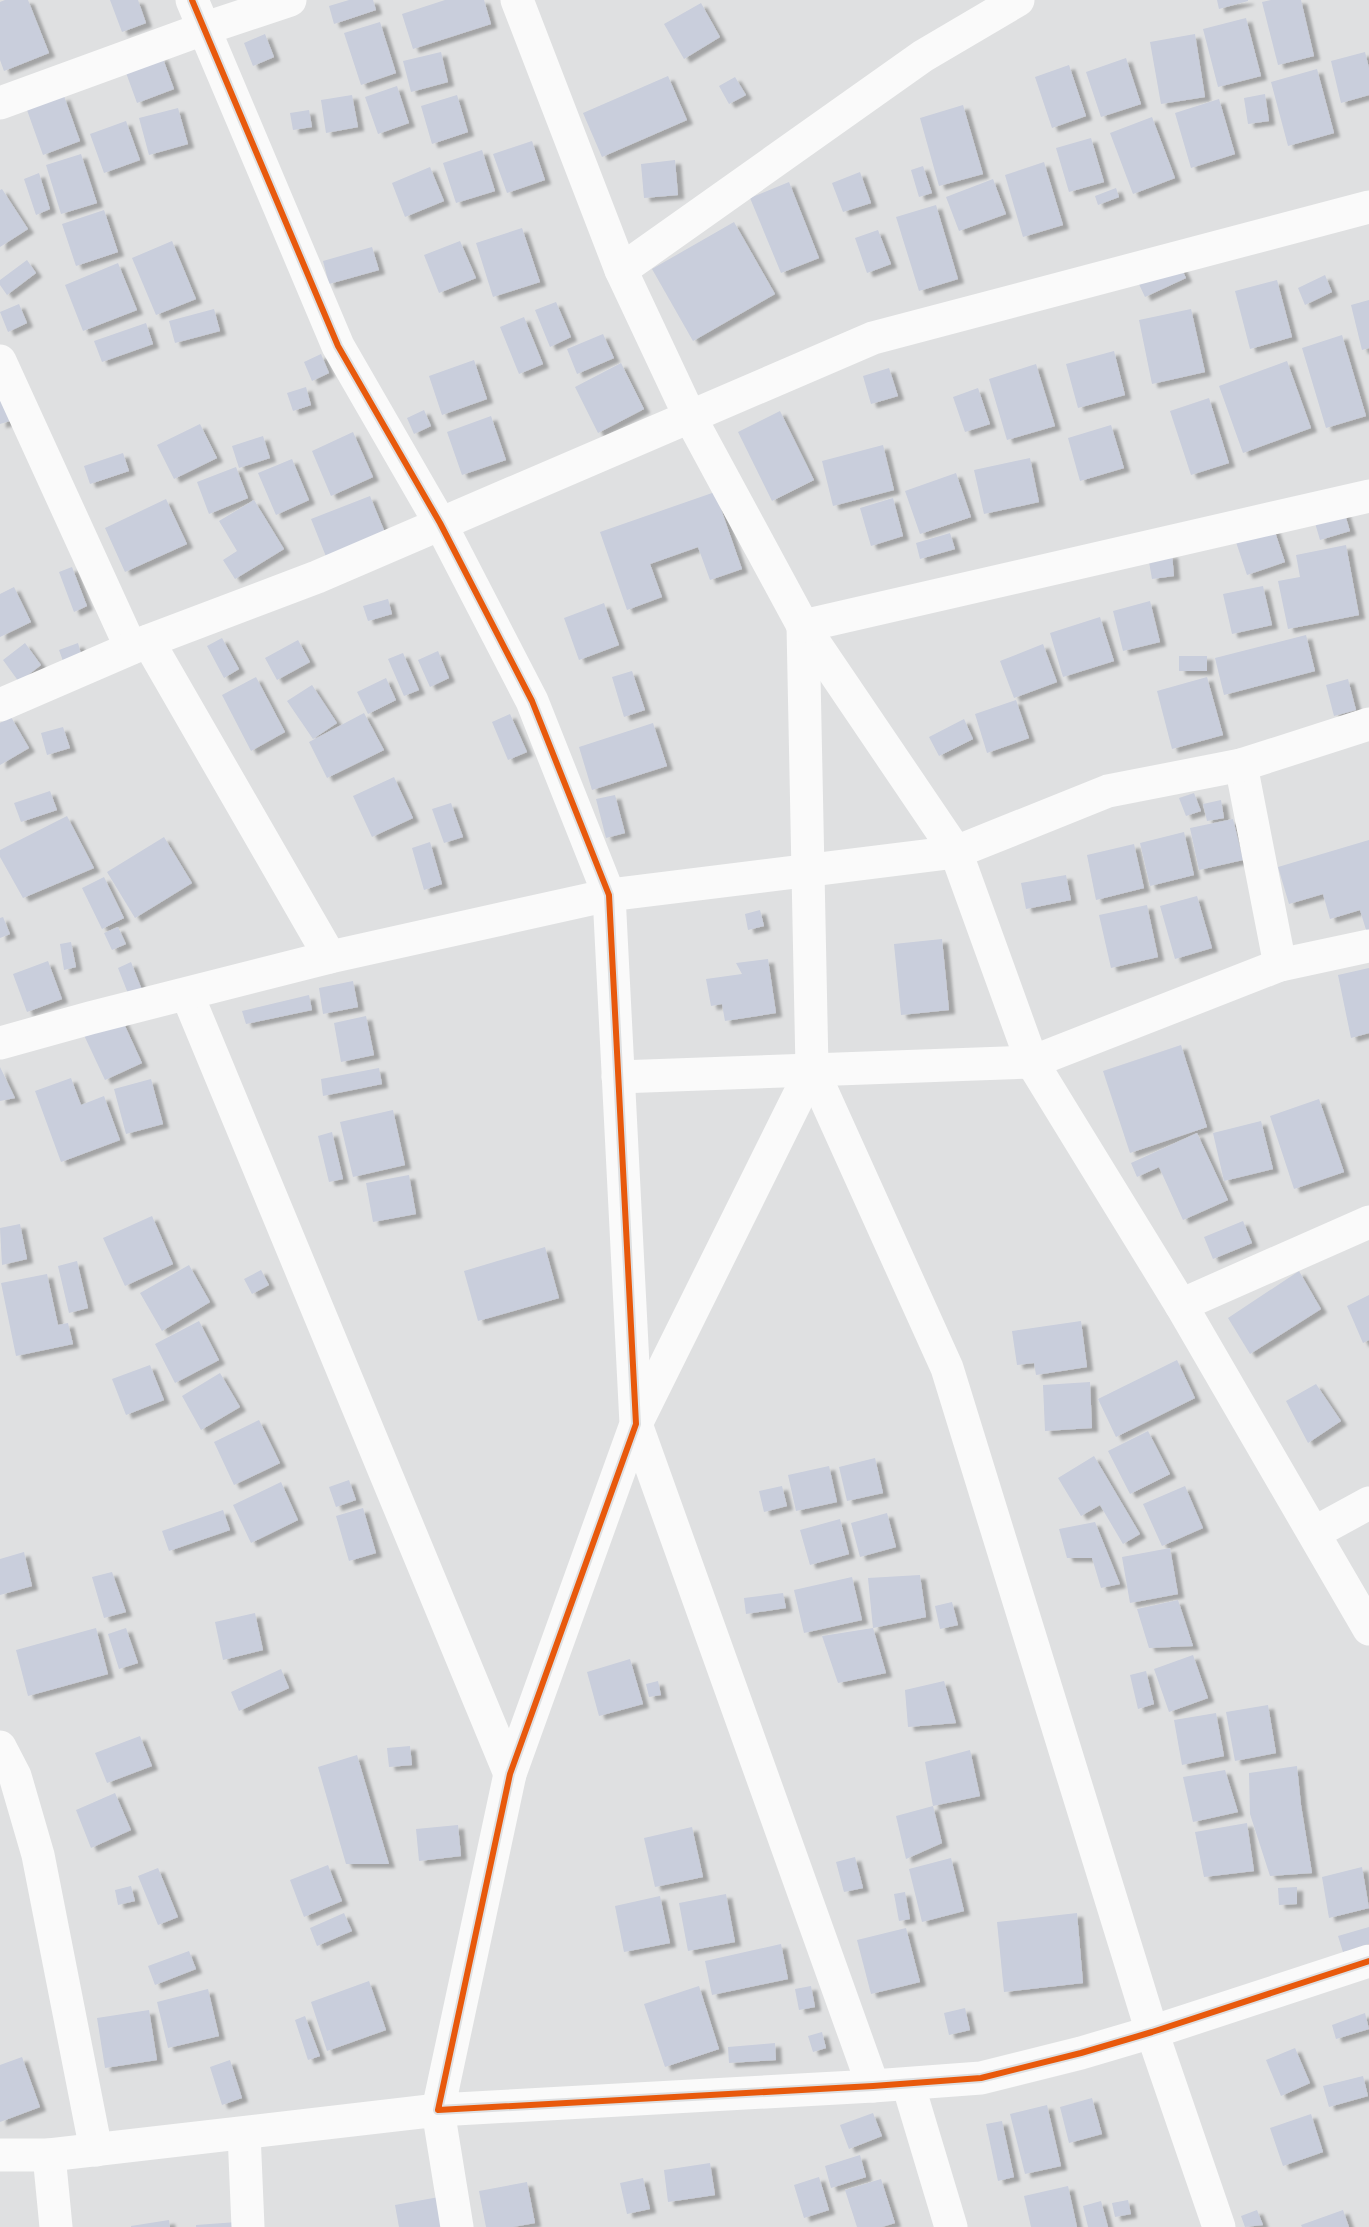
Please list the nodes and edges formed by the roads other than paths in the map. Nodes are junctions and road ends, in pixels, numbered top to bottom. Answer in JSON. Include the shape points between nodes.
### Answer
{"nodes":[{"id":1,"x":290,"y":0,"type":"edge"},
{"id":2,"x":517,"y":0,"type":"edge"},
{"id":3,"x":1018,"y":0,"type":"edge"},
{"id":4,"x":197,"y":15,"type":"edge"},
{"id":5,"x":0,"y":102,"type":"edge"},
{"id":6,"x":1369,"y":207,"type":"edge"},
{"id":7,"x":621,"y":270,"type":"junction"},
{"id":8,"x":0,"y":361,"type":"edge"},
{"id":9,"x":690,"y":417,"type":"junction"},
{"id":10,"x":1369,"y":496,"type":"edge"},
{"id":11,"x":440,"y":523,"type":"junction"},
{"id":12,"x":803,"y":626,"type":"junction"},
{"id":13,"x":140,"y":644,"type":"junction"},
{"id":14,"x":0,"y":705,"type":"edge"},
{"id":15,"x":1369,"y":724,"type":"edge"},
{"id":16,"x":1241,"y":765,"type":"junction"},
{"id":17,"x":956,"y":852,"type":"junction"},
{"id":18,"x":808,"y":870,"type":"junction"},
{"id":19,"x":609,"y":895,"type":"junction"},
{"id":20,"x":1369,"y":946,"type":"edge"},
{"id":21,"x":330,"y":957,"type":"junction"},
{"id":22,"x":1280,"y":965,"type":"junction"},
{"id":23,"x":187,"y":994,"type":"junction"},
{"id":24,"x":1,"y":1040,"type":"edge"},
{"id":25,"x":1032,"y":1062,"type":"junction"},
{"id":26,"x":812,"y":1069,"type":"junction"},
{"id":27,"x":618,"y":1077,"type":"junction"},
{"id":28,"x":1369,"y":1222,"type":"edge"},
{"id":29,"x":1181,"y":1305,"type":"junction"},
{"id":30,"x":636,"y":1424,"type":"junction"},
{"id":31,"x":1369,"y":1503,"type":"edge"},
{"id":32,"x":1314,"y":1533,"type":"junction"},
{"id":33,"x":1369,"y":1629,"type":"edge"},
{"id":34,"x":0,"y":1747,"type":"edge"},
{"id":35,"x":510,"y":1774,"type":"junction"},
{"id":36,"x":1369,"y":1961,"type":"edge"},
{"id":37,"x":1152,"y":2032,"type":"junction"},
{"id":38,"x":908,"y":2084,"type":"junction"},
{"id":39,"x":873,"y":2086,"type":"junction"},
{"id":40,"x":438,"y":2110,"type":"junction"},
{"id":41,"x":244,"y":2133,"type":"junction"},
{"id":42,"x":96,"y":2150,"type":"junction"},
{"id":43,"x":0,"y":2155,"type":"edge"},
{"id":44,"x":49,"y":2156,"type":"junction"},
{"id":45,"x":56,"y":2227,"type":"edge"},
{"id":46,"x":248,"y":2227,"type":"edge"},
{"id":47,"x":457,"y":2227,"type":"edge"},
{"id":48,"x":951,"y":2227,"type":"edge"},
{"id":49,"x":1219,"y":2227,"type":"edge"}],
"edges":[{"from":1,"to":4,"type":"street"},
{"from":2,"to":7,"type":"street"},
{"from":3,"to":7,"type":"street","via":[[923,56]]},
{"from":4,"to":5,"type":"street"},
{"from":4,"to":11,"type":"street","via":[[338,346]]},
{"from":6,"to":9,"type":"street","via":[[873,338]]},
{"from":7,"to":9,"type":"street"},
{"from":8,"to":13,"type":"street"},
{"from":9,"to":11,"type":"street"},
{"from":9,"to":12,"type":"street"},
{"from":10,"to":12,"type":"street"},
{"from":11,"to":13,"type":"street","via":[[317,577]]},
{"from":11,"to":19,"type":"street","via":[[532,701]]},
{"from":12,"to":17,"type":"street"},
{"from":12,"to":18,"type":"street"},
{"from":13,"to":14,"type":"street"},
{"from":13,"to":21,"type":"street"},
{"from":15,"to":16,"type":"street"},
{"from":16,"to":17,"type":"street","via":[[1108,791]]},
{"from":16,"to":22,"type":"street"},
{"from":17,"to":18,"type":"street"},
{"from":17,"to":25,"type":"street"},
{"from":18,"to":19,"type":"street"},
{"from":18,"to":26,"type":"street"},
{"from":19,"to":21,"type":"street"},
{"from":19,"to":27,"type":"street"},
{"from":20,"to":22,"type":"street"},
{"from":21,"to":23,"type":"street"},
{"from":22,"to":25,"type":"street"},
{"from":23,"to":24,"type":"street"},
{"from":23,"to":35,"type":"street"},
{"from":25,"to":26,"type":"street"},
{"from":25,"to":29,"type":"street"},
{"from":26,"to":27,"type":"street"},
{"from":26,"to":30,"type":"street"},
{"from":26,"to":37,"type":"street","via":[[947,1368]]},
{"from":27,"to":30,"type":"street"},
{"from":28,"to":29,"type":"street"},
{"from":29,"to":32,"type":"street"},
{"from":30,"to":35,"type":"street"},
{"from":30,"to":39,"type":"street"},
{"from":31,"to":32,"type":"street"},
{"from":32,"to":33,"type":"street"},
{"from":34,"to":42,"type":"street","via":[[15,1776],[38,1855]]},
{"from":35,"to":40,"type":"street"},
{"from":36,"to":37,"type":"street"},
{"from":37,"to":38,"type":"street","via":[[981,2078]]},
{"from":37,"to":49,"type":"street"},
{"from":38,"to":39,"type":"street"},
{"from":38,"to":48,"type":"street"},
{"from":39,"to":40,"type":"street"},
{"from":40,"to":41,"type":"street"},
{"from":40,"to":47,"type":"street"},
{"from":41,"to":42,"type":"street"},
{"from":41,"to":46,"type":"street"},
{"from":42,"to":44,"type":"street"},
{"from":43,"to":44,"type":"street"},
{"from":44,"to":45,"type":"street"}]}
